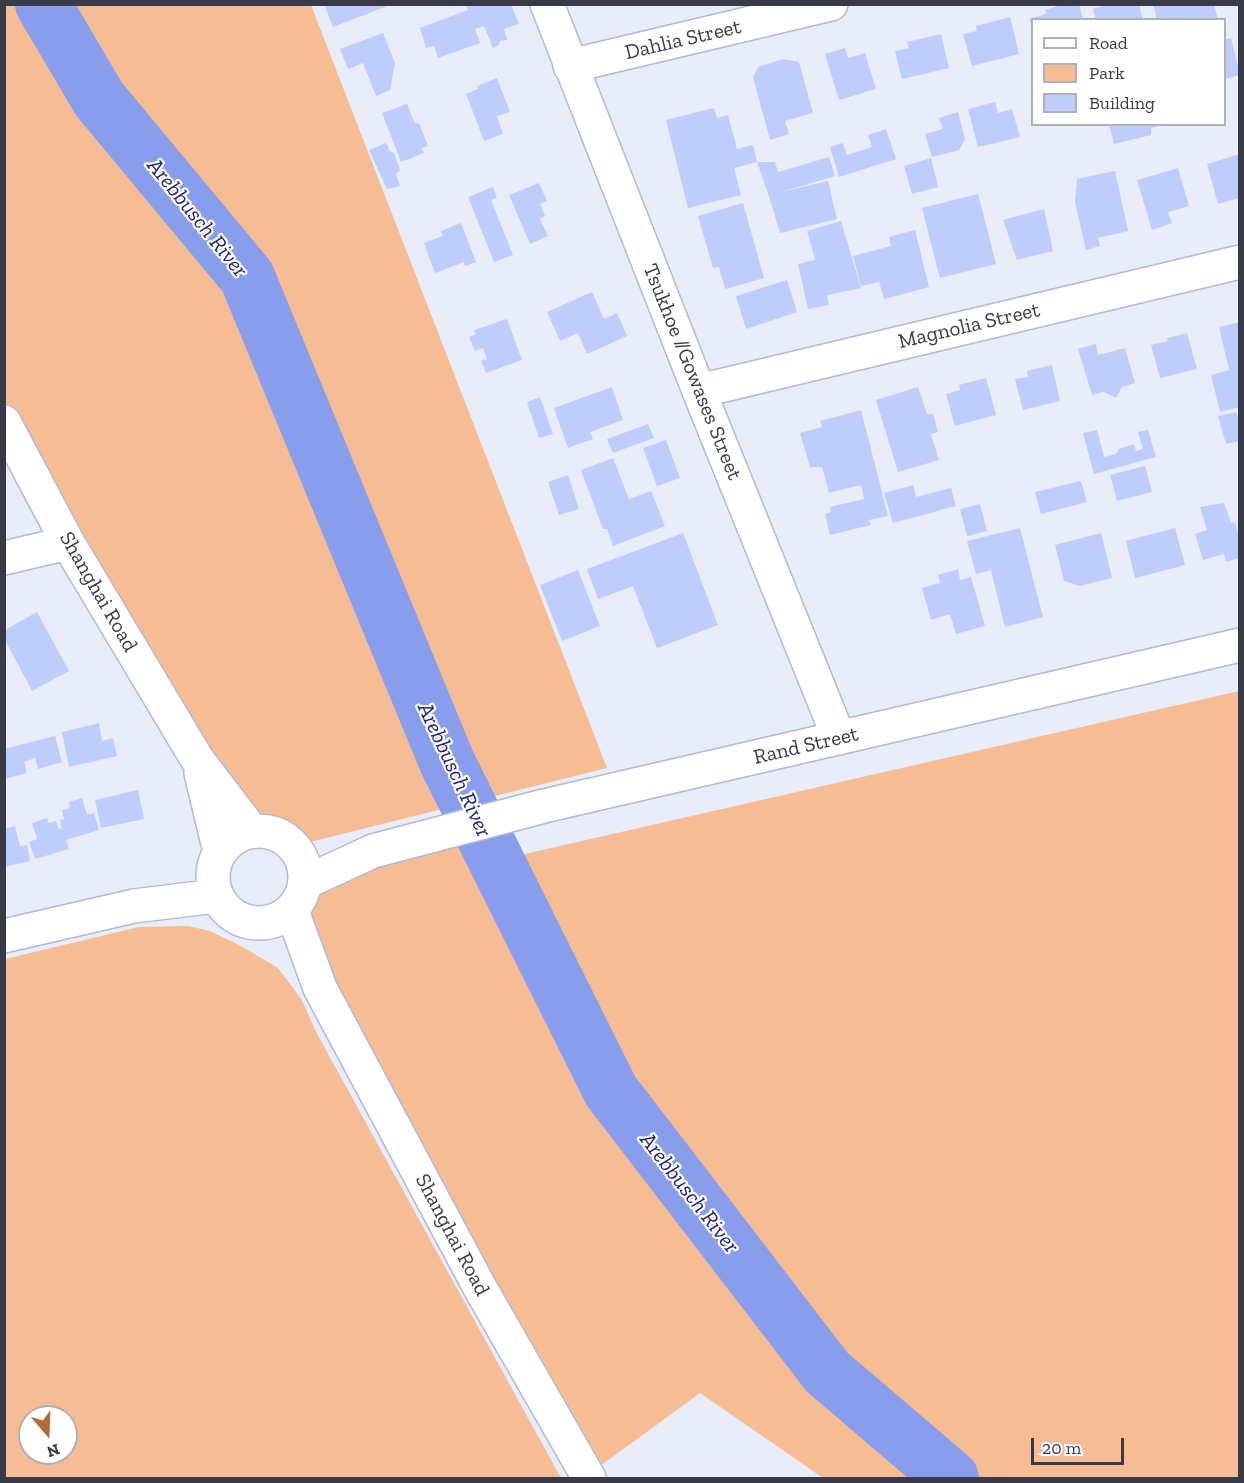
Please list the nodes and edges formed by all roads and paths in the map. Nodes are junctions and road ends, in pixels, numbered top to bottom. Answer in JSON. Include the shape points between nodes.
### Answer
{"nodes":[{"id":1,"x":547,"y":4,"type":"edge"},
{"id":2,"x":831,"y":4,"type":"edge"},
{"id":3,"x":570,"y":66,"type":"junction"},
{"id":4,"x":1239,"y":262,"type":"edge"},
{"id":5,"x":699,"y":390,"type":"junction"},
{"id":6,"x":4,"y":422,"type":"edge"},
{"id":7,"x":68,"y":543,"type":"junction"},
{"id":8,"x":4,"y":558,"type":"edge"},
{"id":9,"x":1239,"y":645,"type":"edge"},
{"id":10,"x":839,"y":738,"type":"junction"},
{"id":11,"x":197,"y":759,"type":"junction"},
{"id":12,"x":252,"y":831,"type":"junction"},
{"id":13,"x":294,"y":846,"type":"junction"},
{"id":14,"x":380,"y":849,"type":"junction"},
{"id":15,"x":217,"y":872,"type":"junction"},
{"id":16,"x":299,"y":896,"type":"junction"},
{"id":17,"x":259,"y":924,"type":"junction"},
{"id":18,"x":4,"y":936,"type":"edge"},
{"id":19,"x":320,"y":988,"type":"junction"},
{"id":20,"x":589,"y":1479,"type":"edge"}],
"edges":[{"from":1,"to":3,"type":"street","name":"Tsukhoe //Gowases Street"},
{"from":2,"to":3,"type":"street","name":"Dahlia Street"},
{"from":3,"to":5,"type":"street","name":"Tsukhoe //Gowases Street"},
{"from":4,"to":5,"type":"street","name":"Magnolia Street"},
{"from":5,"to":10,"type":"street","name":"Tsukhoe //Gowases Street"},
{"from":6,"to":7,"type":"street","name":"Shanghai Road"},
{"from":7,"to":8,"type":"street"},
{"from":7,"to":11,"type":"street","name":"Shanghai Road"},
{"from":9,"to":10,"type":"street","name":"Rand Street"},
{"from":10,"to":14,"type":"street","name":"Rand Street"},
{"from":11,"to":12,"type":"street","name":"Shanghai Road"},
{"from":11,"to":15,"type":"street","name":"Shanghai Road"},
{"from":12,"to":13,"type":"street","via":[[275,834]]},
{"from":12,"to":15,"type":"street","via":[[234,839]]},
{"from":13,"to":14,"type":"street","name":"Rand Street"},
{"from":13,"to":16,"type":"street","via":[[301,857]]},
{"from":14,"to":16,"type":"street","name":"Rand Street"},
{"from":15,"to":17,"type":"street","via":[[227,911],[242,921]]},
{"from":15,"to":18,"type":"street","via":[[134,906]]},
{"from":16,"to":17,"type":"street","via":[[277,920]]},
{"from":16,"to":19,"type":"street"},
{"from":17,"to":19,"type":"street"},
{"from":19,"to":20,"type":"street","name":"Shanghai Road","via":[[479,1286]]}]}
